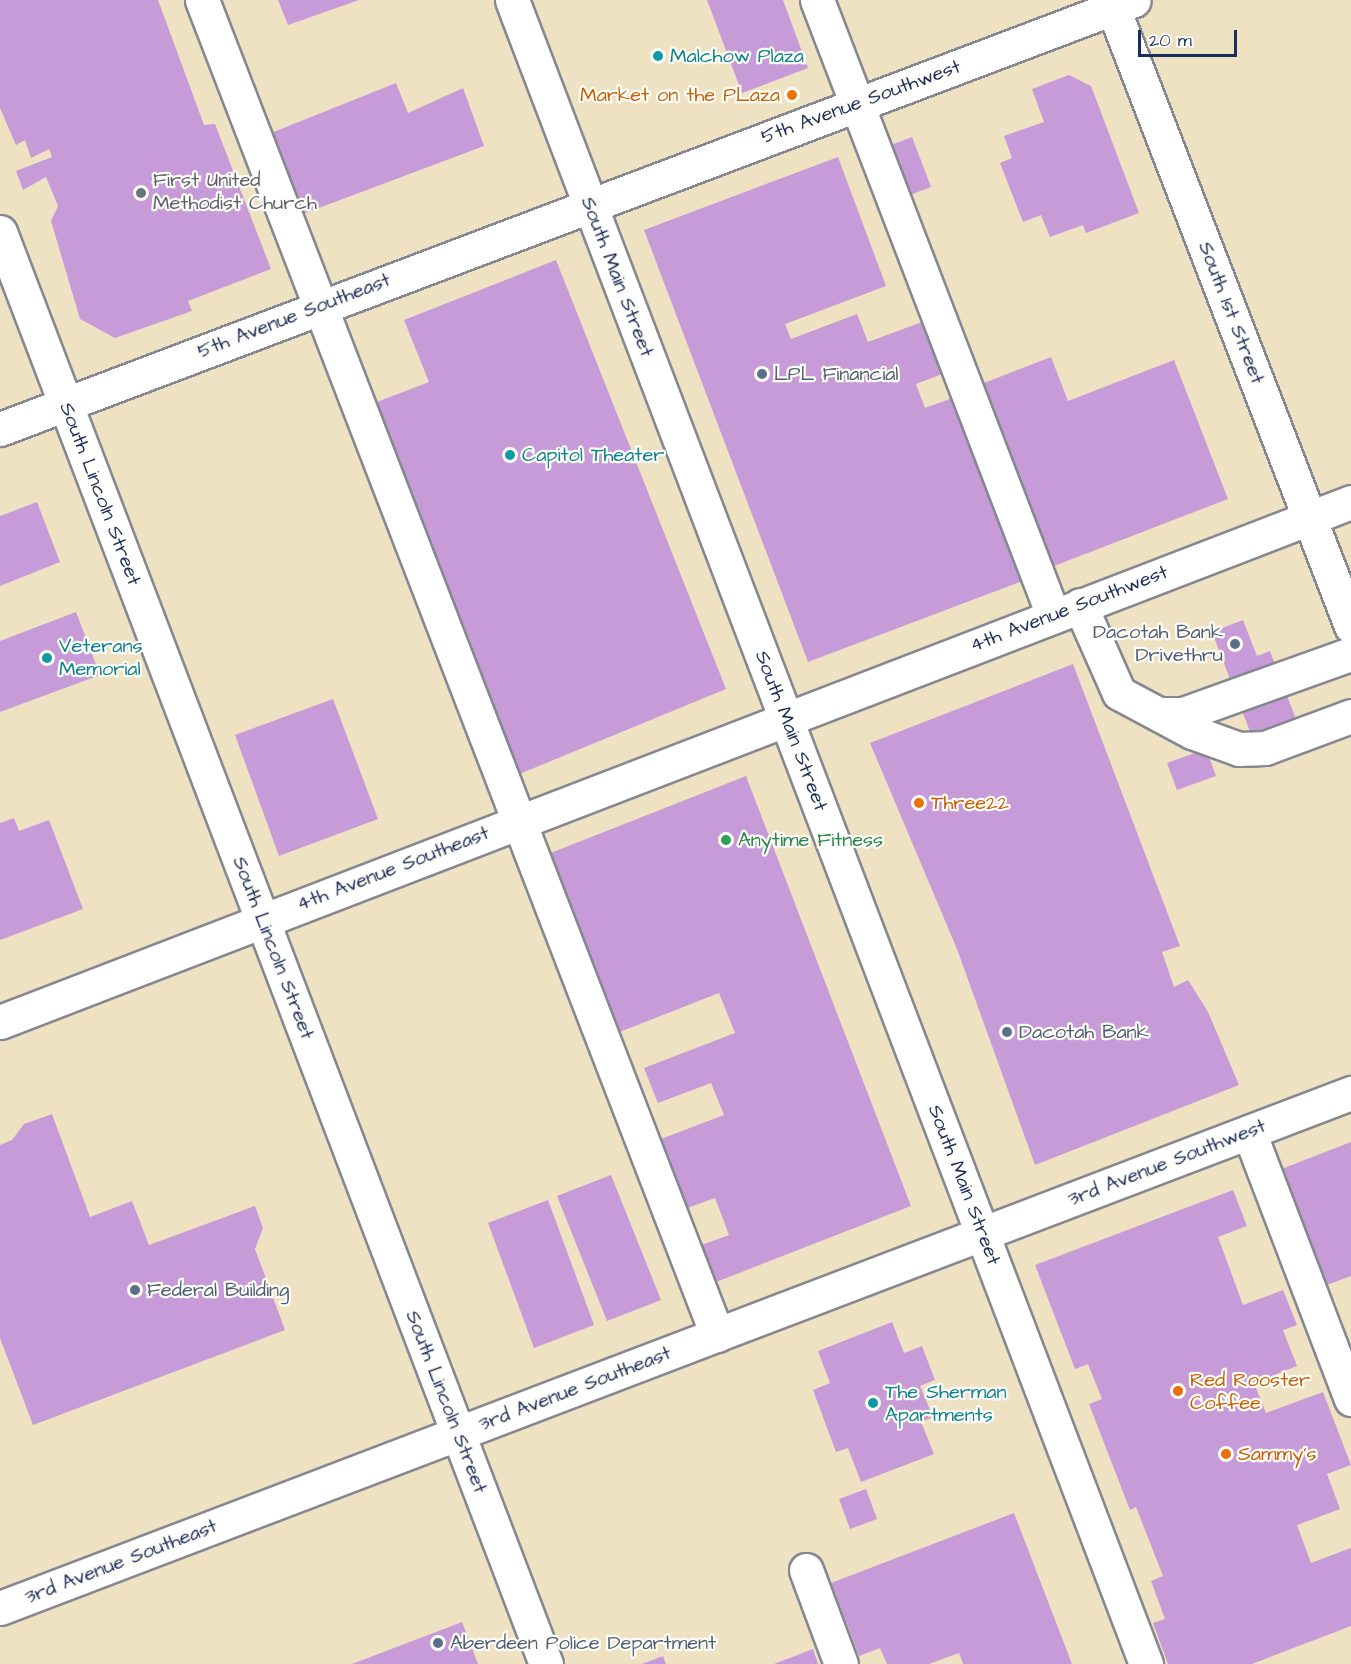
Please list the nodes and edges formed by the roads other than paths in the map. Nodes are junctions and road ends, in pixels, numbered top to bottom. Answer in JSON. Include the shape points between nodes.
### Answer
{"nodes":[{"id":1,"x":202,"y":0,"type":"edge"},
{"id":2,"x":512,"y":0,"type":"edge"},
{"id":3,"x":817,"y":0,"type":"edge"},
{"id":4,"x":1119,"y":3,"type":"edge"},
{"id":5,"x":856,"y":103,"type":"junction"},
{"id":6,"x":589,"y":203,"type":"junction"},
{"id":7,"x":0,"y":232,"type":"edge"},
{"id":8,"x":320,"y":306,"type":"junction"},
{"id":9,"x":66,"y":404,"type":"junction"},
{"id":10,"x":0,"y":429,"type":"edge"},
{"id":11,"x":1351,"y":502,"type":"edge"},
{"id":12,"x":1310,"y":518,"type":"junction"},
{"id":13,"x":1067,"y":610,"type":"junction"},
{"id":14,"x":1351,"y":626,"type":"edge"},
{"id":15,"x":1351,"y":654,"type":"edge"},
{"id":16,"x":1159,"y":714,"type":"junction"},
{"id":17,"x":1351,"y":716,"type":"edge"},
{"id":18,"x":786,"y":717,"type":"junction"},
{"id":19,"x":520,"y":819,"type":"junction"},
{"id":20,"x":262,"y":921,"type":"junction"},
{"id":21,"x":0,"y":1022,"type":"edge"},
{"id":22,"x":1351,"y":1093,"type":"edge"},
{"id":23,"x":1249,"y":1132,"type":"junction"},
{"id":24,"x":983,"y":1233,"type":"junction"},
{"id":25,"x":717,"y":1335,"type":"junction"},
{"id":26,"x":1351,"y":1399,"type":"edge"},
{"id":27,"x":457,"y":1434,"type":"junction"},
{"id":28,"x":806,"y":1570,"type":"dead end"},
{"id":29,"x":0,"y":1608,"type":"edge"},
{"id":30,"x":546,"y":1664,"type":"edge"},
{"id":31,"x":841,"y":1664,"type":"edge"},
{"id":32,"x":1146,"y":1664,"type":"edge"}],
"edges":[{"from":1,"to":8,"type":"street"},
{"from":2,"to":6,"type":"street","name":"South Main Street"},
{"from":3,"to":5,"type":"street"},
{"from":4,"to":5,"type":"street","name":"5th Avenue Southwest"},
{"from":4,"to":12,"type":"street","name":"South 1st Street"},
{"from":5,"to":6,"type":"street","name":"5th Avenue Southwest"},
{"from":5,"to":13,"type":"street"},
{"from":6,"to":8,"type":"street","name":"5th Avenue Southeast"},
{"from":6,"to":18,"type":"street","name":"South Main Street"},
{"from":7,"to":9,"type":"street","name":"South Lincoln Street"},
{"from":8,"to":9,"type":"street","name":"5th Avenue Southeast"},
{"from":8,"to":19,"type":"street"},
{"from":9,"to":10,"type":"street","name":"5th Avenue Southeast"},
{"from":9,"to":20,"type":"street","name":"South Lincoln Street"},
{"from":11,"to":12,"type":"street","name":"4th Avenue Southwest"},
{"from":12,"to":13,"type":"street","name":"4th Avenue Southwest"},
{"from":12,"to":14,"type":"street","name":"South 1st Street"},
{"from":13,"to":16,"type":"street","via":[[1119,693]]},
{"from":13,"to":18,"type":"street","name":"4th Avenue Southwest"},
{"from":15,"to":16,"type":"street","via":[[1183,714]]},
{"from":16,"to":17,"type":"street","via":[[1239,749],[1264,748]]},
{"from":18,"to":19,"type":"street","name":"4th Avenue Southeast"},
{"from":18,"to":24,"type":"street","name":"South Main Street"},
{"from":19,"to":20,"type":"street","name":"4th Avenue Southeast"},
{"from":19,"to":25,"type":"street"},
{"from":20,"to":21,"type":"street","name":"4th Avenue Southeast"},
{"from":20,"to":27,"type":"street","name":"South Lincoln Street"},
{"from":22,"to":23,"type":"street","name":"3rd Avenue Southwest"},
{"from":23,"to":24,"type":"street","name":"3rd Avenue Southwest"},
{"from":23,"to":26,"type":"street"},
{"from":24,"to":25,"type":"street","name":"3rd Avenue Southeast"},
{"from":24,"to":32,"type":"street","name":"South Main Street"},
{"from":25,"to":27,"type":"street","name":"3rd Avenue Southeast"},
{"from":27,"to":29,"type":"street","name":"3rd Avenue Southeast"},
{"from":27,"to":30,"type":"street","name":"South Lincoln Street"},
{"from":28,"to":31,"type":"street"}]}
